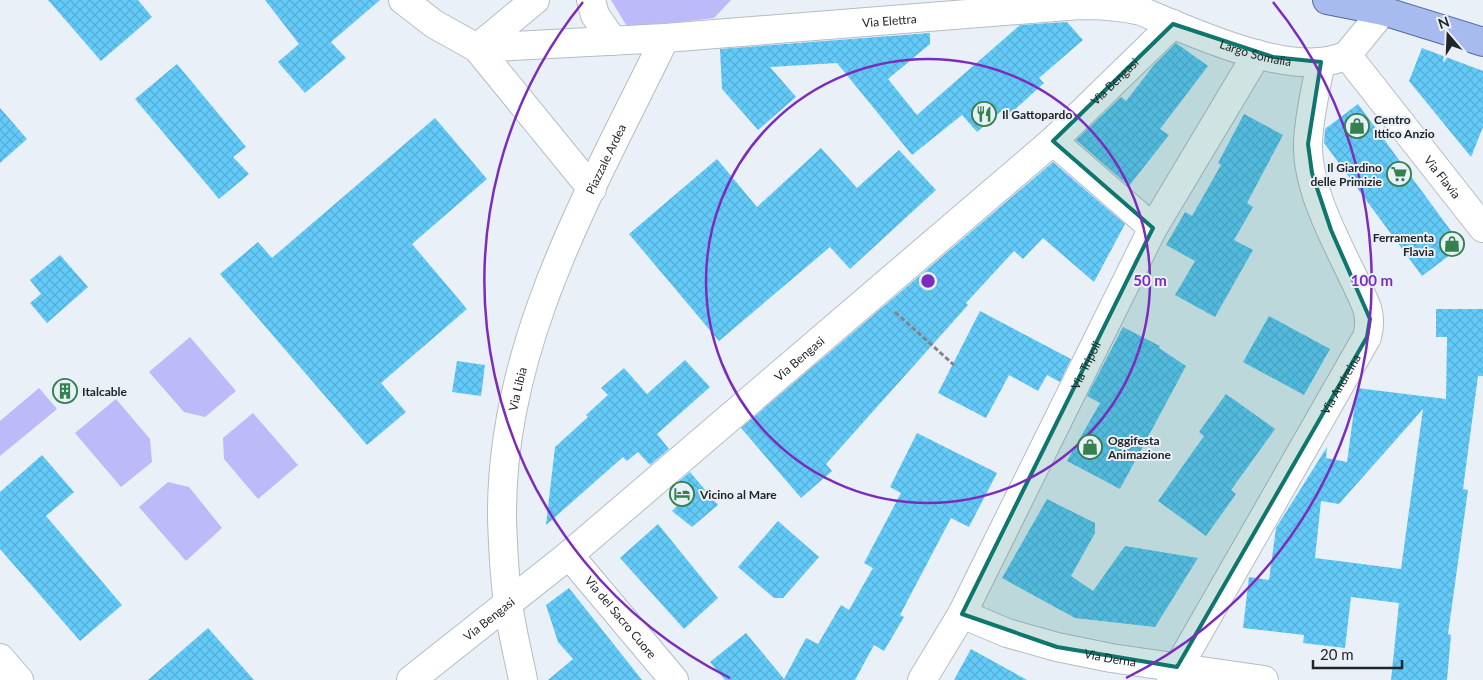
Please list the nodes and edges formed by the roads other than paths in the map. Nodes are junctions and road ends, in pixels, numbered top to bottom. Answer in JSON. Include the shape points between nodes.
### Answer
{"nodes":[{"id":1,"x":403,"y":0,"type":"edge"},
{"id":2,"x":535,"y":0,"type":"edge"},
{"id":3,"x":591,"y":0,"type":"edge"},
{"id":4,"x":1327,"y":0,"type":"edge"},
{"id":5,"x":1113,"y":6,"type":"joint"},
{"id":6,"x":1383,"y":11,"type":"junction"},
{"id":7,"x":1174,"y":24,"type":"junction"},
{"id":8,"x":665,"y":38,"type":"junction"},
{"id":9,"x":613,"y":40,"type":"junction"},
{"id":10,"x":1483,"y":42,"type":"edge"},
{"id":11,"x":477,"y":48,"type":"junction"},
{"id":12,"x":1257,"y":54,"type":"junction"},
{"id":13,"x":1347,"y":55,"type":"junction"},
{"id":14,"x":1321,"y":62,"type":"junction"},
{"id":15,"x":1053,"y":141,"type":"junction"},
{"id":16,"x":592,"y":189,"type":"junction"},
{"id":17,"x":1153,"y":228,"type":"junction"},
{"id":18,"x":1483,"y":228,"type":"edge"},
{"id":19,"x":569,"y":555,"type":"junction"},
{"id":20,"x":508,"y":602,"type":"junction"},
{"id":21,"x":962,"y":614,"type":"junction"},
{"id":22,"x":0,"y":658,"type":"edge"},
{"id":23,"x":1174,"y":674,"type":"edge"},
{"id":24,"x":19,"y":680,"type":"edge"},
{"id":25,"x":412,"y":680,"type":"edge"},
{"id":26,"x":523,"y":680,"type":"edge"},
{"id":27,"x":674,"y":680,"type":"edge"},
{"id":28,"x":922,"y":680,"type":"edge"},
{"id":29,"x":1264,"y":680,"type":"edge"}],
"edges":[{"from":1,"to":11,"type":"street","via":[[434,24]]},
{"from":2,"to":11,"type":"street"},
{"from":3,"to":9,"type":"street","via":[[596,15]]},
{"from":4,"to":6,"type":"main road"},
{"from":5,"to":7,"type":"street","name":"Largo Somalia","via":[[1141,11]]},
{"from":5,"to":8,"type":"street","name":"Via Elettra","via":[[1080,5]]},
{"from":6,"to":10,"type":"main road"},
{"from":6,"to":13,"type":"street"},
{"from":7,"to":12,"type":"street","name":"Largo Somalia"},
{"from":7,"to":15,"type":"street","name":"Via Bengasi"},
{"from":8,"to":9,"type":"street"},
{"from":8,"to":16,"type":"street","name":"Piazzale Ardea"},
{"from":9,"to":11,"type":"street"},
{"from":11,"to":16,"type":"street","name":"Piazzale Ardea"},
{"from":12,"to":14,"type":"street","name":"Largo Somalia"},
{"from":12,"to":17,"type":"street","name":"Via Tripoli"},
{"from":13,"to":14,"type":"street","name":"Largo Somalia"},
{"from":13,"to":18,"type":"street","name":"Via Flavia"},
{"from":14,"to":23,"type":"street","name":"Via Andreina","via":[[1308,144],[1312,173],[1331,230],[1367,308],[1369,328]]},
{"from":15,"to":17,"type":"street"},
{"from":15,"to":19,"type":"street","name":"Via Bengasi"},
{"from":16,"to":20,"type":"street","name":"Via Libia","via":[[543,298],[515,394],[503,495]]},
{"from":17,"to":21,"type":"street","name":"Via Tripoli"},
{"from":19,"to":20,"type":"street","name":"Via Bengasi"},
{"from":19,"to":27,"type":"street","name":"Via del Sacro Cuore"},
{"from":20,"to":25,"type":"street","name":"Via Bengasi"},
{"from":20,"to":26,"type":"street","name":"Via Libia"},
{"from":21,"to":23,"type":"street","name":"Via Derna","via":[[1006,633]]},
{"from":21,"to":28,"type":"street","name":"Via Tripoli"},
{"from":22,"to":24,"type":"street"},
{"from":23,"to":29,"type":"street","name":"Via Derna"}]}
